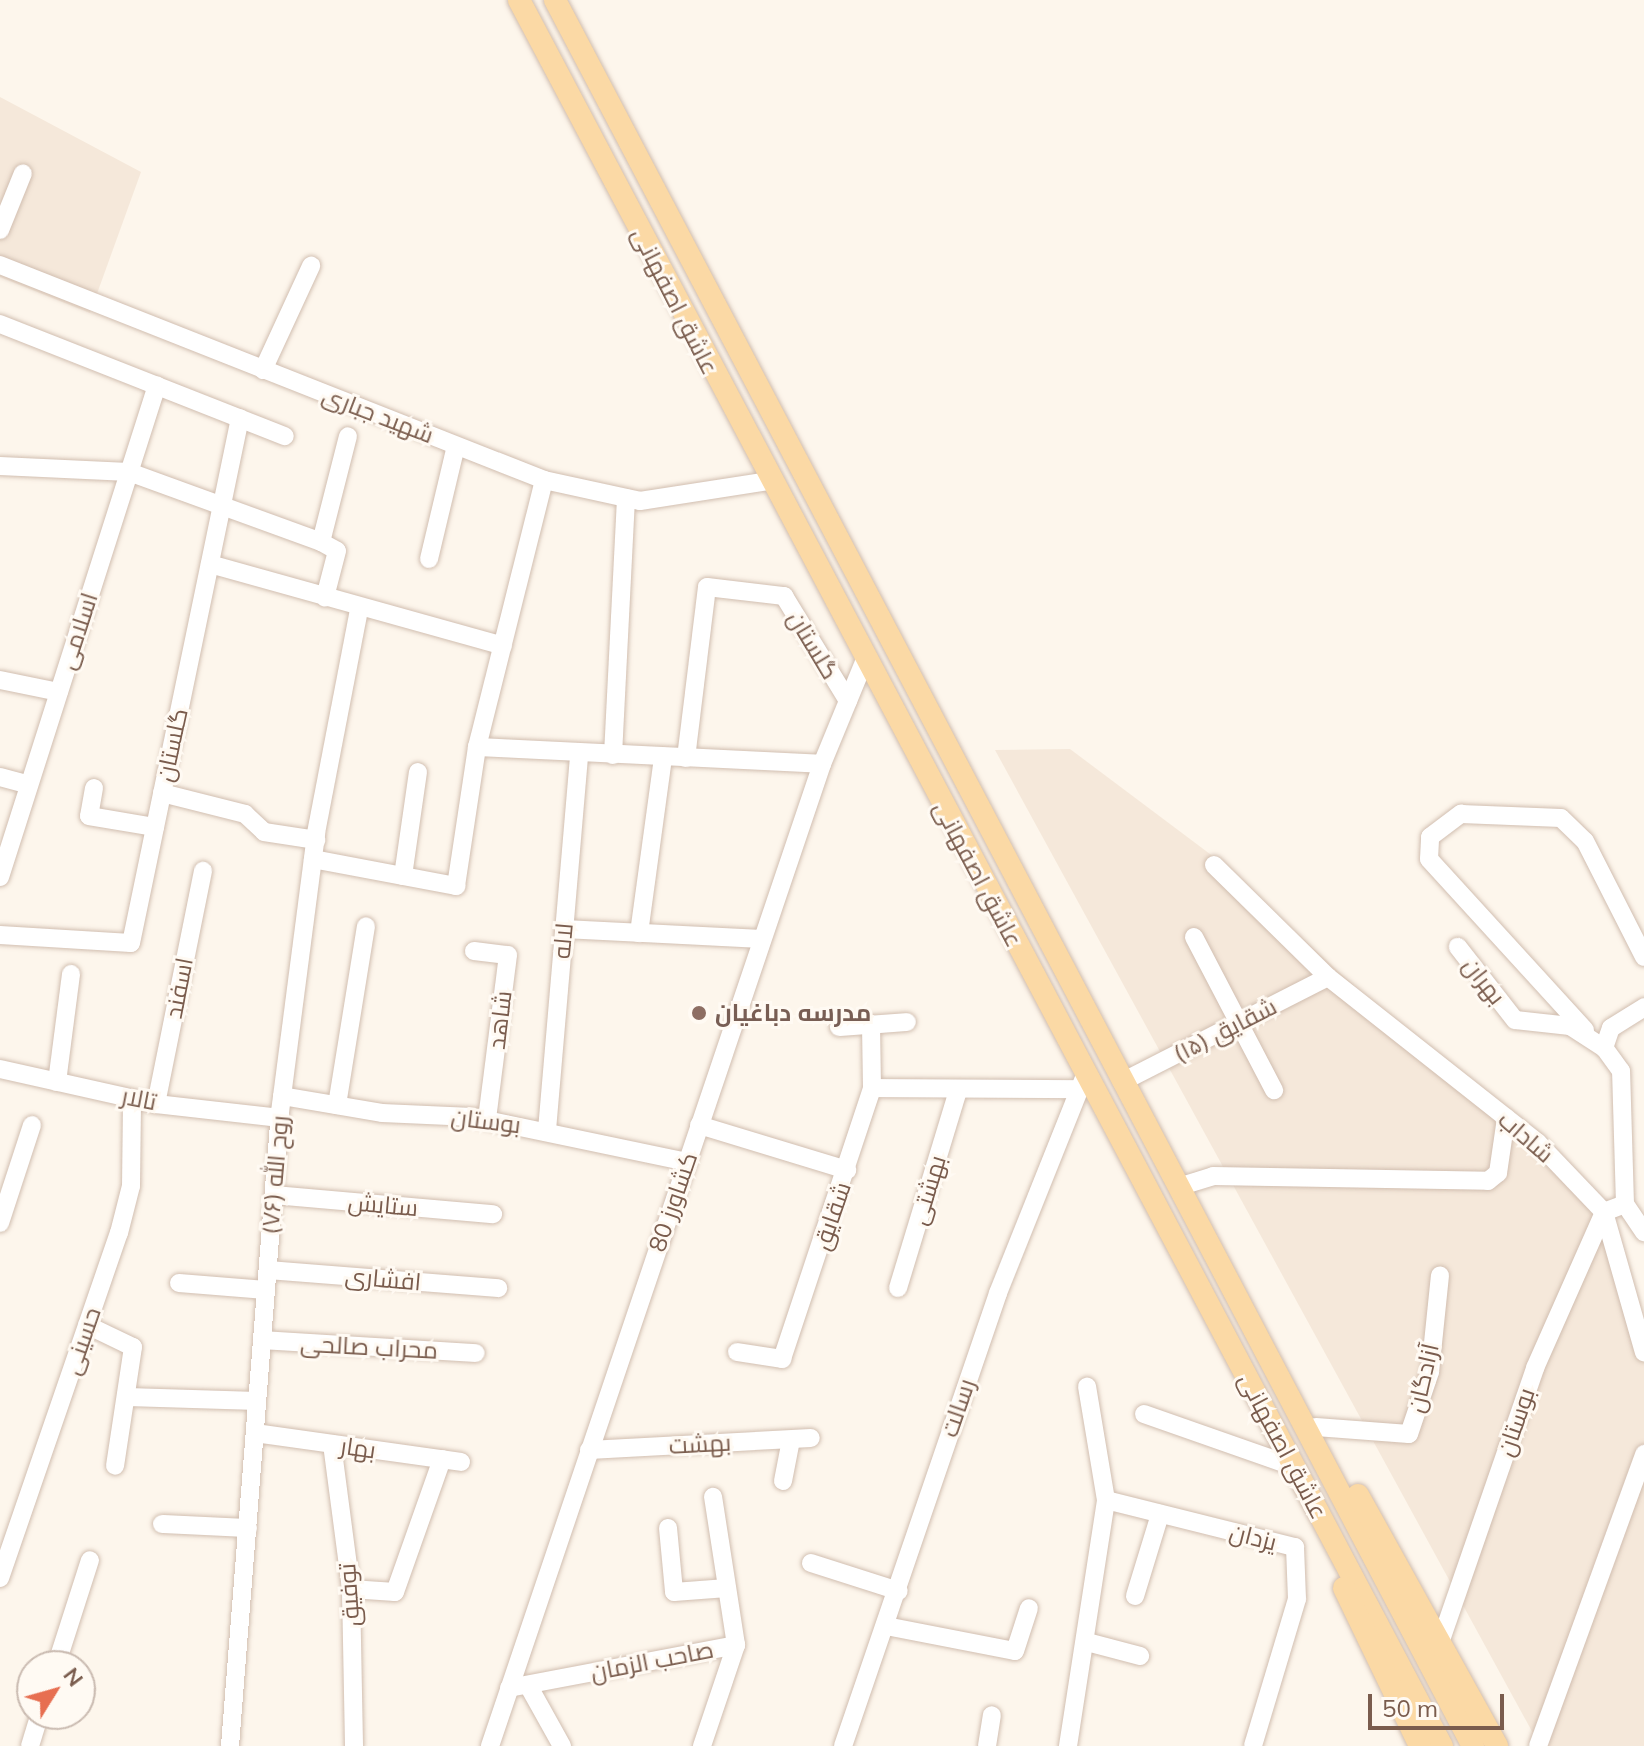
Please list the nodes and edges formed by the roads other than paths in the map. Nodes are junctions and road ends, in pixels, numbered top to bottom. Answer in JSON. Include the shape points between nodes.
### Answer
{"nodes":[{"id":1,"x":519,"y":0,"type":"edge"},
{"id":2,"x":555,"y":0,"type":"edge"},
{"id":3,"x":23,"y":173,"type":"dead end"},
{"id":4,"x":0,"y":230,"type":"edge"},
{"id":5,"x":0,"y":265,"type":"edge"},
{"id":6,"x":311,"y":266,"type":"dead end"},
{"id":7,"x":0,"y":324,"type":"edge"},
{"id":8,"x":263,"y":370,"type":"junction"},
{"id":9,"x":157,"y":385,"type":"junction"},
{"id":10,"x":240,"y":418,"type":"junction"},
{"id":11,"x":285,"y":436,"type":"dead end"},
{"id":12,"x":348,"y":436,"type":"dead end"},
{"id":13,"x":456,"y":446,"type":"junction"},
{"id":14,"x":0,"y":466,"type":"edge"},
{"id":15,"x":129,"y":472,"type":"junction"},
{"id":16,"x":544,"y":480,"type":"junction"},
{"id":17,"x":769,"y":481,"type":"junction"},
{"id":18,"x":626,"y":498,"type":"junction"},
{"id":19,"x":221,"y":509,"type":"junction"},
{"id":20,"x":321,"y":542,"type":"junction"},
{"id":21,"x":429,"y":559,"type":"dead end"},
{"id":22,"x":210,"y":564,"type":"junction"},
{"id":23,"x":325,"y":597,"type":"junction"},
{"id":24,"x":359,"y":609,"type":"junction"},
{"id":25,"x":503,"y":646,"type":"junction"},
{"id":26,"x":864,"y":662,"type":"junction"},
{"id":27,"x":0,"y":680,"type":"edge"},
{"id":28,"x":59,"y":692,"type":"junction"},
{"id":29,"x":848,"y":701,"type":"junction"},
{"id":30,"x":477,"y":747,"type":"junction"},
{"id":31,"x":579,"y":753,"type":"junction"},
{"id":32,"x":613,"y":755,"type":"junction"},
{"id":33,"x":663,"y":757,"type":"junction"},
{"id":34,"x":686,"y":758,"type":"junction"},
{"id":35,"x":822,"y":764,"type":"junction"},
{"id":36,"x":418,"y":772,"type":"dead end"},
{"id":37,"x":0,"y":777,"type":"edge"},
{"id":38,"x":29,"y":785,"type":"junction"},
{"id":39,"x":94,"y":788,"type":"dead end"},
{"id":40,"x":162,"y":793,"type":"junction"},
{"id":41,"x":155,"y":827,"type":"junction"},
{"id":42,"x":314,"y":850,"type":"junction"},
{"id":43,"x":1214,"y":865,"type":"dead end"},
{"id":44,"x":203,"y":871,"type":"dead end"},
{"id":45,"x":403,"y":876,"type":"junction"},
{"id":46,"x":0,"y":877,"type":"edge"},
{"id":47,"x":366,"y":926,"type":"dead end"},
{"id":48,"x":564,"y":929,"type":"junction"},
{"id":49,"x":639,"y":933,"type":"junction"},
{"id":50,"x":0,"y":935,"type":"edge"},
{"id":51,"x":1194,"y":937,"type":"dead end"},
{"id":52,"x":762,"y":939,"type":"junction"},
{"id":53,"x":1458,"y":947,"type":"dead end"},
{"id":54,"x":474,"y":951,"type":"dead end"},
{"id":55,"x":1644,"y":957,"type":"edge"},
{"id":56,"x":71,"y":974,"type":"dead end"},
{"id":57,"x":1328,"y":977,"type":"junction"},
{"id":58,"x":1644,"y":1007,"type":"edge"},
{"id":59,"x":907,"y":1022,"type":"dead end"},
{"id":60,"x":1238,"y":1022,"type":"junction"},
{"id":61,"x":871,"y":1024,"type":"junction"},
{"id":62,"x":839,"y":1027,"type":"dead end"},
{"id":63,"x":1598,"y":1043,"type":"junction"},
{"id":64,"x":0,"y":1069,"type":"edge"},
{"id":65,"x":57,"y":1082,"type":"junction"},
{"id":66,"x":1082,"y":1082,"type":"junction"},
{"id":67,"x":1122,"y":1082,"type":"junction"},
{"id":68,"x":872,"y":1088,"type":"junction"},
{"id":69,"x":1274,"y":1090,"type":"dead end"},
{"id":70,"x":958,"y":1091,"type":"junction"},
{"id":71,"x":282,"y":1096,"type":"junction"},
{"id":72,"x":132,"y":1099,"type":"junction"},
{"id":73,"x":156,"y":1104,"type":"junction"},
{"id":74,"x":337,"y":1105,"type":"junction"},
{"id":75,"x":280,"y":1118,"type":"junction"},
{"id":76,"x":1506,"y":1118,"type":"junction"},
{"id":77,"x":487,"y":1120,"type":"junction"},
{"id":78,"x":32,"y":1125,"type":"dead end"},
{"id":79,"x":699,"y":1125,"type":"junction"},
{"id":80,"x":547,"y":1130,"type":"junction"},
{"id":81,"x":687,"y":1162,"type":"junction"},
{"id":82,"x":847,"y":1170,"type":"junction"},
{"id":83,"x":1178,"y":1187,"type":"junction"},
{"id":84,"x":274,"y":1195,"type":"junction"},
{"id":85,"x":1625,"y":1204,"type":"junction"},
{"id":86,"x":1604,"y":1212,"type":"junction"},
{"id":87,"x":493,"y":1214,"type":"dead end"},
{"id":88,"x":0,"y":1223,"type":"edge"},
{"id":89,"x":1644,"y":1232,"type":"edge"},
{"id":90,"x":268,"y":1270,"type":"junction"},
{"id":91,"x":1440,"y":1276,"type":"dead end"},
{"id":92,"x":179,"y":1283,"type":"dead end"},
{"id":93,"x":498,"y":1288,"type":"dead end"},
{"id":94,"x":898,"y":1288,"type":"dead end"},
{"id":95,"x":266,"y":1290,"type":"junction"},
{"id":96,"x":1242,"y":1309,"type":"junction"},
{"id":97,"x":1217,"y":1324,"type":"junction"},
{"id":98,"x":87,"y":1325,"type":"junction"},
{"id":99,"x":262,"y":1340,"type":"junction"},
{"id":100,"x":737,"y":1352,"type":"dead end"},
{"id":101,"x":1644,"y":1352,"type":"edge"},
{"id":102,"x":476,"y":1353,"type":"dead end"},
{"id":103,"x":1087,"y":1387,"type":"dead end"},
{"id":104,"x":128,"y":1397,"type":"junction"},
{"id":105,"x":257,"y":1401,"type":"junction"},
{"id":106,"x":1144,"y":1414,"type":"dead end"},
{"id":107,"x":1316,"y":1427,"type":"junction"},
{"id":108,"x":255,"y":1433,"type":"junction"},
{"id":109,"x":811,"y":1438,"type":"dead end"},
{"id":110,"x":791,"y":1440,"type":"junction"},
{"id":111,"x":332,"y":1444,"type":"junction"},
{"id":112,"x":589,"y":1450,"type":"junction"},
{"id":113,"x":1644,"y":1454,"type":"edge"},
{"id":114,"x":442,"y":1459,"type":"junction"},
{"id":115,"x":461,"y":1462,"type":"dead end"},
{"id":116,"x":1284,"y":1463,"type":"junction"},
{"id":117,"x":115,"y":1466,"type":"dead end"},
{"id":118,"x":783,"y":1481,"type":"dead end"},
{"id":119,"x":713,"y":1497,"type":"dead end"},
{"id":120,"x":1106,"y":1500,"type":"junction"},
{"id":121,"x":1160,"y":1514,"type":"junction"},
{"id":122,"x":162,"y":1524,"type":"dead end"},
{"id":123,"x":248,"y":1528,"type":"junction"},
{"id":124,"x":668,"y":1528,"type":"dead end"},
{"id":125,"x":90,"y":1560,"type":"dead end"},
{"id":126,"x":811,"y":1563,"type":"dead end"},
{"id":127,"x":0,"y":1578,"type":"edge"},
{"id":128,"x":727,"y":1588,"type":"junction"},
{"id":129,"x":351,"y":1589,"type":"junction"},
{"id":130,"x":899,"y":1591,"type":"junction"},
{"id":131,"x":1135,"y":1596,"type":"dead end"},
{"id":132,"x":1029,"y":1608,"type":"dead end"},
{"id":133,"x":886,"y":1626,"type":"junction"},
{"id":134,"x":1442,"y":1637,"type":"junction"},
{"id":135,"x":1087,"y":1642,"type":"junction"},
{"id":136,"x":736,"y":1645,"type":"junction"},
{"id":137,"x":61,"y":1650,"type":"edge"},
{"id":138,"x":1140,"y":1656,"type":"dead end"},
{"id":139,"x":519,"y":1686,"type":"junction"},
{"id":140,"x":992,"y":1715,"type":"dead end"},
{"id":141,"x":230,"y":1746,"type":"edge"},
{"id":142,"x":354,"y":1746,"type":"edge"},
{"id":143,"x":490,"y":1746,"type":"edge"},
{"id":144,"x":562,"y":1746,"type":"edge"},
{"id":145,"x":702,"y":1746,"type":"edge"},
{"id":146,"x":843,"y":1746,"type":"edge"},
{"id":147,"x":987,"y":1746,"type":"edge"},
{"id":148,"x":1068,"y":1746,"type":"edge"},
{"id":149,"x":1253,"y":1746,"type":"edge"},
{"id":150,"x":1420,"y":1746,"type":"edge"},
{"id":151,"x":1442,"y":1746,"type":"edge"},
{"id":152,"x":1473,"y":1746,"type":"edge"},
{"id":153,"x":1497,"y":1746,"type":"edge"},
{"id":154,"x":1538,"y":1746,"type":"edge"}],
"edges":[{"from":1,"to":17,"type":"main road","name":"عاشق اصفهانی"},
{"from":2,"to":67,"type":"main road","name":"عاشق اصفهانی"},
{"from":3,"to":4,"type":"street"},
{"from":5,"to":8,"type":"street","name":"شهید جباری"},
{"from":6,"to":8,"type":"street"},
{"from":7,"to":9,"type":"street"},
{"from":8,"to":13,"type":"street","name":"شهید جباری"},
{"from":9,"to":10,"type":"street"},
{"from":9,"to":15,"type":"street","name":"اسلامی"},
{"from":10,"to":11,"type":"street"},
{"from":10,"to":19,"type":"street","name":"گلستان"},
{"from":12,"to":20,"type":"street"},
{"from":13,"to":16,"type":"street","name":"شهید جباری"},
{"from":13,"to":21,"type":"street"},
{"from":14,"to":15,"type":"street"},
{"from":15,"to":19,"type":"street"},
{"from":15,"to":28,"type":"street","name":"اسلامی"},
{"from":16,"to":18,"type":"street","name":"شهید جباری"},
{"from":16,"to":25,"type":"street"},
{"from":17,"to":18,"type":"street","name":"شهید جباری"},
{"from":17,"to":26,"type":"main road","name":"عاشق اصفهانی"},
{"from":18,"to":32,"type":"street"},
{"from":19,"to":20,"type":"street"},
{"from":19,"to":22,"type":"street","name":"گلستان"},
{"from":20,"to":23,"type":"street","via":[[337,551]]},
{"from":22,"to":23,"type":"street"},
{"from":22,"to":40,"type":"street","name":"گلستان"},
{"from":23,"to":24,"type":"street"},
{"from":24,"to":25,"type":"street"},
{"from":24,"to":42,"type":"street","name":"روح الله (۷۶)"},
{"from":25,"to":30,"type":"street"},
{"from":26,"to":29,"type":"street","name":"کشاورز 80"},
{"from":26,"to":66,"type":"main road","name":"عاشق اصفهانی"},
{"from":27,"to":28,"type":"street"},
{"from":28,"to":38,"type":"street","name":"اسلامی"},
{"from":29,"to":34,"type":"street","name":"گلستان","via":[[784,596],[707,587]]},
{"from":29,"to":35,"type":"street","name":"کشاورز 80"},
{"from":30,"to":31,"type":"street"},
{"from":30,"to":45,"type":"street","via":[[456,886]]},
{"from":31,"to":32,"type":"street"},
{"from":31,"to":48,"type":"street","name":"لاله"},
{"from":32,"to":33,"type":"street"},
{"from":33,"to":34,"type":"street"},
{"from":33,"to":49,"type":"street"},
{"from":34,"to":35,"type":"street"},
{"from":35,"to":52,"type":"street","name":"کشاورز 80"},
{"from":36,"to":45,"type":"street"},
{"from":37,"to":38,"type":"street"},
{"from":38,"to":46,"type":"street","name":"اسلامی"},
{"from":39,"to":41,"type":"street","via":[[89,816]]},
{"from":40,"to":41,"type":"street","name":"گلستان"},
{"from":40,"to":42,"type":"street","via":[[245,814],[264,832]]},
{"from":41,"to":50,"type":"street","name":"گلستان","via":[[131,943]]},
{"from":42,"to":45,"type":"street"},
{"from":42,"to":71,"type":"street","name":"روح الله (۷۶)"},
{"from":43,"to":57,"type":"street","name":"شاداب"},
{"from":44,"to":73,"type":"street","name":"اسفند"},
{"from":47,"to":74,"type":"street"},
{"from":48,"to":49,"type":"street"},
{"from":48,"to":80,"type":"street","name":"لاله"},
{"from":49,"to":52,"type":"street"},
{"from":51,"to":60,"type":"street"},
{"from":52,"to":79,"type":"street","name":"کشاورز 80"},
{"from":53,"to":63,"type":"street","name":"بهران","via":[[1515,1020],[1570,1026]]},
{"from":54,"to":77,"type":"street","name":"شاهد","via":[[508,955]]},
{"from":55,"to":63,"type":"street","via":[[1585,841],[1561,818],[1461,814],[1430,837],[1429,859]]},
{"from":56,"to":65,"type":"street"},
{"from":57,"to":60,"type":"street","name":"شقایق (۱۵)"},
{"from":57,"to":76,"type":"street","name":"شاداب"},
{"from":58,"to":63,"type":"street"},
{"from":59,"to":61,"type":"street"},
{"from":60,"to":67,"type":"street","name":"شقایق (۱۵)"},
{"from":60,"to":69,"type":"street"},
{"from":61,"to":62,"type":"street"},
{"from":61,"to":68,"type":"street","name":"شقایق"},
{"from":63,"to":85,"type":"street","via":[[1621,1071],[1626,1099]]},
{"from":64,"to":65,"type":"street","name":"تالار"},
{"from":65,"to":72,"type":"street","name":"تالار"},
{"from":66,"to":70,"type":"street"},
{"from":66,"to":97,"type":"main road","name":"عاشق اصفهانی"},
{"from":66,"to":130,"type":"street","name":"رسالت","via":[[998,1293]]},
{"from":67,"to":83,"type":"main road","name":"عاشق اصفهانی"},
{"from":68,"to":70,"type":"street"},
{"from":68,"to":82,"type":"street","name":"شقایق"},
{"from":70,"to":94,"type":"street","name":"بهشتی"},
{"from":71,"to":74,"type":"street","name":"بوستان"},
{"from":71,"to":75,"type":"street","name":"روح الله (۷۶)"},
{"from":72,"to":73,"type":"street","name":"تالار"},
{"from":72,"to":98,"type":"street","name":"حسینی","via":[[131,1186]]},
{"from":73,"to":75,"type":"street","name":"تالار"},
{"from":74,"to":77,"type":"street","name":"بوستان"},
{"from":75,"to":84,"type":"street","name":"روح الله (۷۶)"},
{"from":76,"to":83,"type":"street","via":[[1498,1173],[1488,1181],[1213,1176]]},
{"from":76,"to":86,"type":"street","name":"شاداب"},
{"from":77,"to":80,"type":"street","name":"بوستان"},
{"from":78,"to":88,"type":"street"},
{"from":79,"to":81,"type":"street","name":"کشاورز 80"},
{"from":79,"to":82,"type":"street"},
{"from":80,"to":81,"type":"street","name":"بوستان"},
{"from":81,"to":112,"type":"street","name":"کشاورز 80"},
{"from":82,"to":100,"type":"street","name":"شقایق","via":[[782,1359]]},
{"from":83,"to":96,"type":"main road","name":"عاشق اصفهانی"},
{"from":84,"to":87,"type":"street","name":"ستایش"},
{"from":84,"to":90,"type":"street","name":"روح الله (۷۶)"},
{"from":85,"to":86,"type":"street"},
{"from":85,"to":89,"type":"street"},
{"from":86,"to":101,"type":"street"},
{"from":86,"to":134,"type":"street","name":"بوستان","via":[[1535,1368]]},
{"from":90,"to":93,"type":"street","name":"افشاری"},
{"from":90,"to":95,"type":"street","name":"روح الله (۷۶)"},
{"from":91,"to":107,"type":"street","name":"آزادگان","via":[[1430,1372],[1409,1434]]},
{"from":92,"to":95,"type":"street"},
{"from":95,"to":99,"type":"street","name":"روح الله (۷۶)"},
{"from":96,"to":107,"type":"main road"},
{"from":96,"to":152,"type":"main road","name":"عاشق اصفهانی"},
{"from":97,"to":116,"type":"main road"},
{"from":97,"to":151,"type":"main road","name":"عاشق اصفهانی"},
{"from":98,"to":104,"type":"street","via":[[133,1347]]},
{"from":98,"to":127,"type":"street","name":"حسینی"},
{"from":99,"to":102,"type":"street","name":"محراب صالحی"},
{"from":99,"to":105,"type":"street","name":"روح الله (۷۶)"},
{"from":103,"to":120,"type":"street"},
{"from":104,"to":105,"type":"street"},
{"from":104,"to":117,"type":"street"},
{"from":105,"to":108,"type":"street","name":"روح الله (۷۶)"},
{"from":106,"to":116,"type":"street"},
{"from":107,"to":134,"type":"main road"},
{"from":108,"to":111,"type":"street","name":"بهار"},
{"from":108,"to":123,"type":"street","name":"روح الله (۷۶)"},
{"from":109,"to":110,"type":"street","name":"بهشت"},
{"from":110,"to":112,"type":"street","name":"بهشت"},
{"from":110,"to":118,"type":"street"},
{"from":111,"to":114,"type":"street","name":"بهار"},
{"from":111,"to":129,"type":"street","name":"توفیق"},
{"from":112,"to":139,"type":"street","name":"کشاورز 80"},
{"from":113,"to":154,"type":"street"},
{"from":114,"to":115,"type":"street","name":"بهار"},
{"from":114,"to":129,"type":"street","via":[[395,1592]]},
{"from":116,"to":150,"type":"main road"},
{"from":119,"to":128,"type":"street"},
{"from":120,"to":121,"type":"street","name":"یزدان"},
{"from":120,"to":135,"type":"street"},
{"from":121,"to":131,"type":"street"},
{"from":121,"to":149,"type":"street","name":"یزدان","via":[[1295,1547],[1297,1599]]},
{"from":122,"to":123,"type":"street"},
{"from":123,"to":141,"type":"street","name":"روح الله (۷۶)"},
{"from":124,"to":128,"type":"street","via":[[674,1592]]},
{"from":125,"to":137,"type":"street"},
{"from":126,"to":130,"type":"street"},
{"from":128,"to":136,"type":"street"},
{"from":129,"to":142,"type":"street","name":"توفیق"},
{"from":130,"to":133,"type":"street","name":"رسالت"},
{"from":132,"to":133,"type":"street","via":[[1015,1651]]},
{"from":133,"to":146,"type":"street","name":"رسالت"},
{"from":134,"to":153,"type":"main road"},
{"from":135,"to":138,"type":"street"},
{"from":135,"to":148,"type":"street"},
{"from":136,"to":139,"type":"street","name":"صاحب الزمان"},
{"from":136,"to":145,"type":"street","name":"صاحب الزمان"},
{"from":139,"to":143,"type":"street","name":"کشاورز 80"},
{"from":139,"to":144,"type":"street"},
{"from":140,"to":147,"type":"street"}]}
